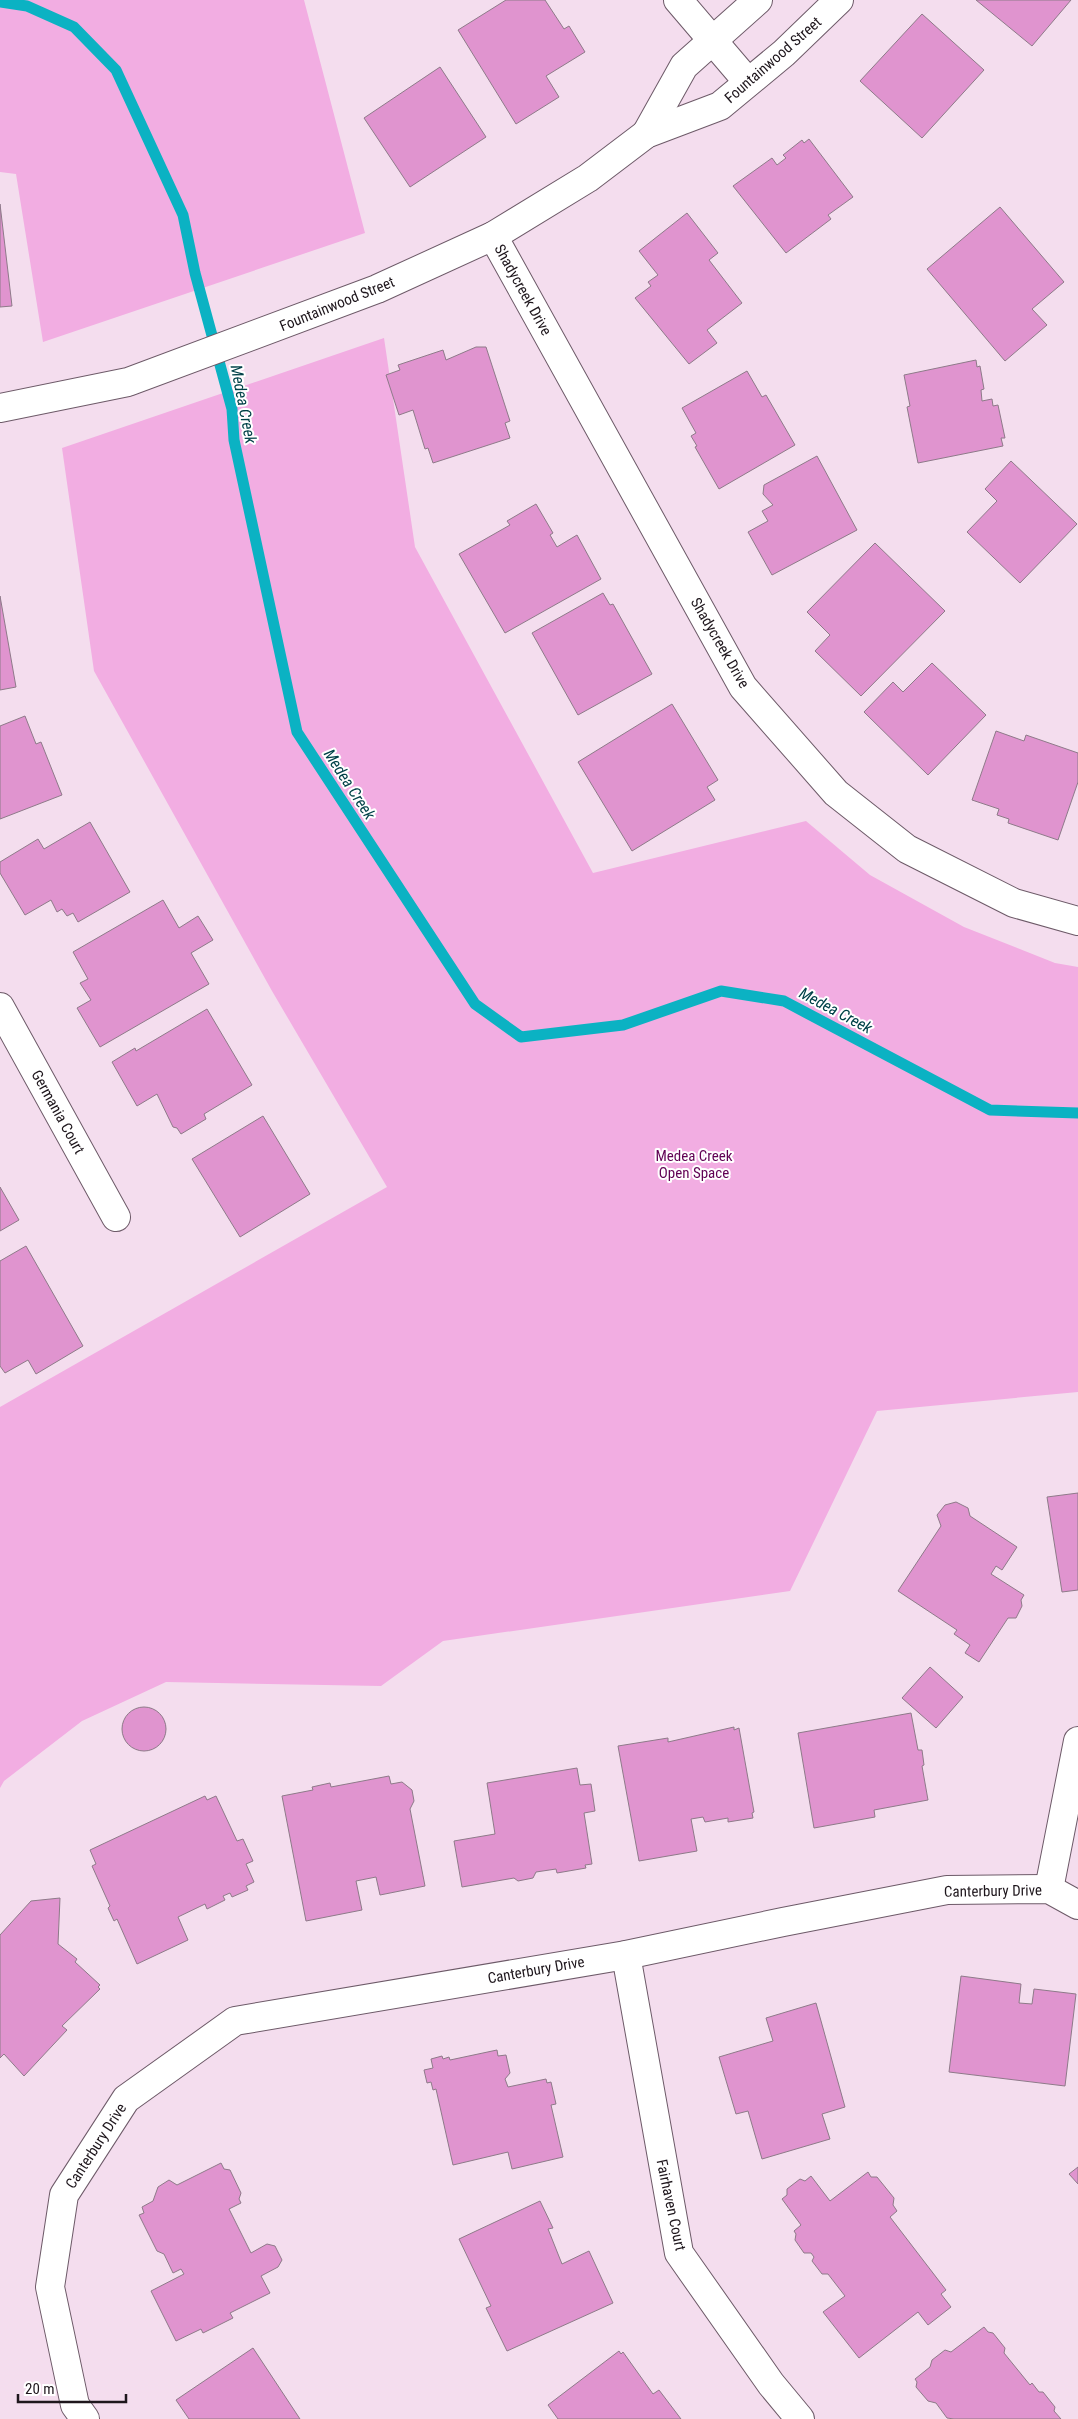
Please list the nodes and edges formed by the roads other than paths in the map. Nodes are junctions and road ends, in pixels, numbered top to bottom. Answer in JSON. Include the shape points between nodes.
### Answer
{"nodes":[{"id":1,"x":678,"y":0,"type":"edge"},
{"id":2,"x":758,"y":0,"type":"edge"},
{"id":3,"x":839,"y":0,"type":"edge"},
{"id":4,"x":713,"y":40,"type":"junction"},
{"id":5,"x":748,"y":82,"type":"junction"},
{"id":6,"x":646,"y":134,"type":"junction"},
{"id":7,"x":492,"y":236,"type":"junction"},
{"id":8,"x":0,"y":408,"type":"edge"},
{"id":9,"x":1078,"y":921,"type":"edge"},
{"id":10,"x":0,"y":1007,"type":"edge"},
{"id":11,"x":116,"y":1217,"type":"dead end"},
{"id":12,"x":1078,"y":1741,"type":"edge"},
{"id":13,"x":1049,"y":1889,"type":"junction"},
{"id":14,"x":1078,"y":1905,"type":"edge"},
{"id":15,"x":626,"y":1955,"type":"junction"},
{"id":16,"x":85,"y":2419,"type":"edge"},
{"id":17,"x":800,"y":2419,"type":"edge"}],
"edges":[{"from":1,"to":4,"type":"street"},
{"from":2,"to":4,"type":"street","name":"Fountainwood Street"},
{"from":3,"to":5,"type":"street","name":"Fountainwood Street","via":[[784,53]]},
{"from":4,"to":5,"type":"street"},
{"from":4,"to":6,"type":"street","name":"Fountainwood Street","via":[[684,66]]},
{"from":5,"to":6,"type":"street","name":"Fountainwood Street","via":[[720,106]]},
{"from":6,"to":7,"type":"street","name":"Fountainwood Street","via":[[588,178]]},
{"from":7,"to":8,"type":"street","name":"Fountainwood Street","via":[[377,289],[128,382]]},
{"from":7,"to":9,"type":"street","name":"Shadycreek Drive","via":[[743,687],[836,793],[907,849],[1014,903]]},
{"from":10,"to":11,"type":"street","name":"Germania Court"},
{"from":12,"to":13,"type":"street"},
{"from":13,"to":14,"type":"street","name":"Canterbury Drive"},
{"from":13,"to":15,"type":"street","name":"Canterbury Drive","via":[[947,1890]]},
{"from":15,"to":16,"type":"street","name":"Canterbury Drive","via":[[235,2021],[126,2100],[64,2195],[50,2287],[75,2405]]},
{"from":15,"to":17,"type":"street","name":"Fairhaven Court","via":[[679,2253],[770,2384]]}]}
